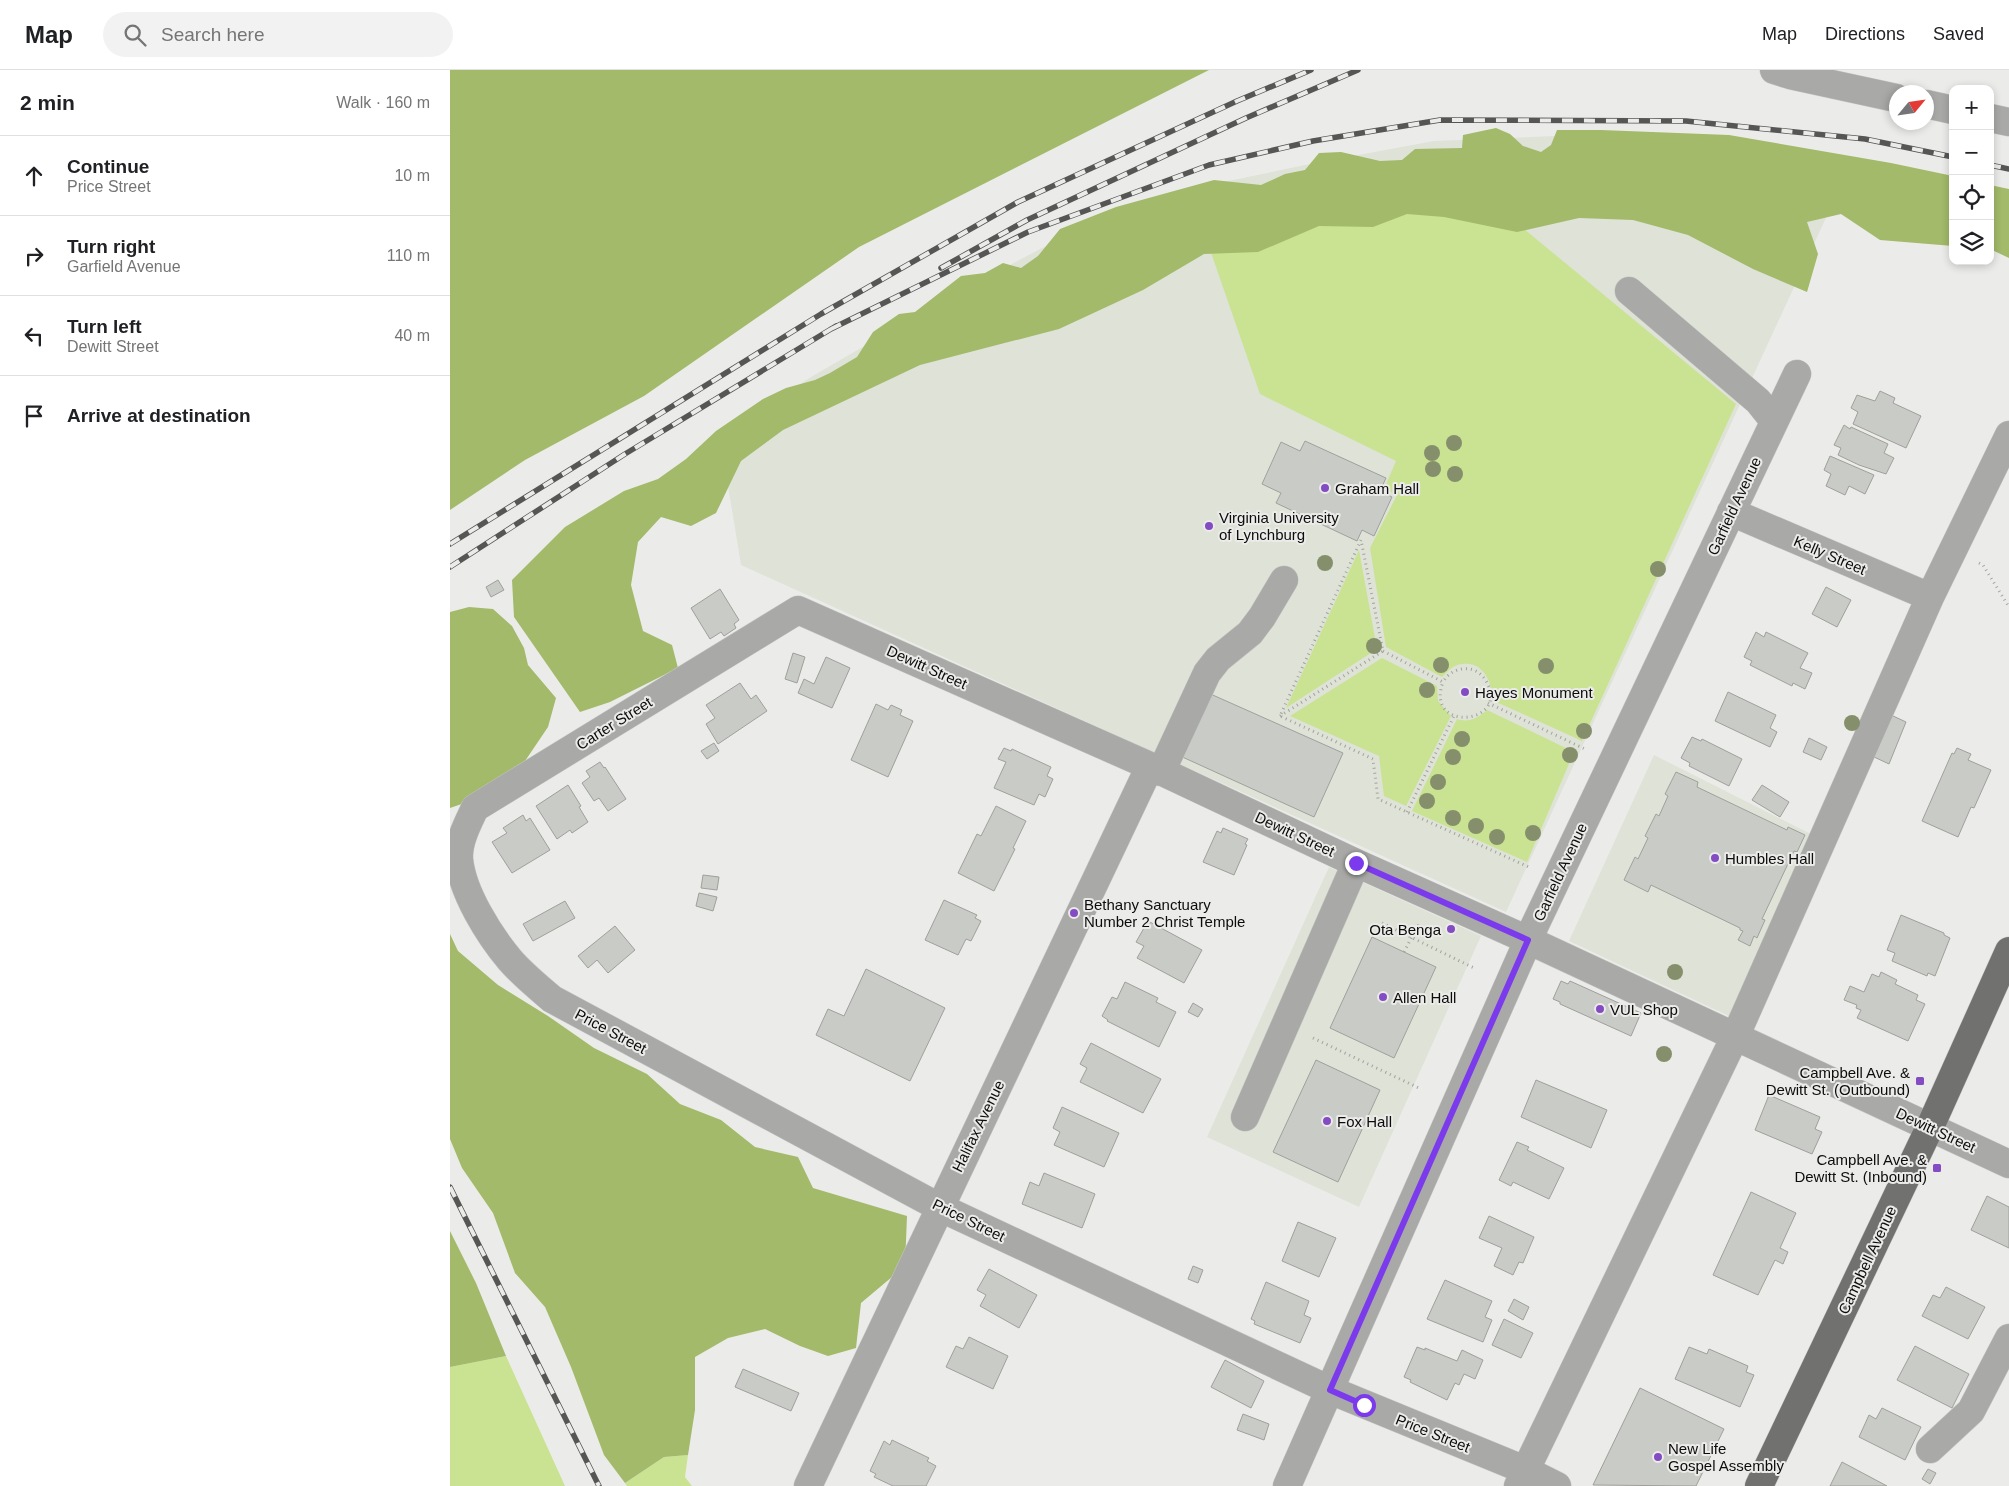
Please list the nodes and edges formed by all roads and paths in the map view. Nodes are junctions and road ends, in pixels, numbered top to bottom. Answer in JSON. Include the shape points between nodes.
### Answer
{"nodes":[{"id":1,"x":1774,"y":70,"type":"edge"},
{"id":2,"x":1889,"y":96,"type":"edge"},
{"id":3,"x":1934,"y":106,"type":"edge"},
{"id":4,"x":1949,"y":109,"type":"edge"},
{"id":5,"x":1994,"y":119,"type":"edge"},
{"id":6,"x":2009,"y":122,"type":"edge"},
{"id":7,"x":1629,"y":291,"type":"dead end"},
{"id":8,"x":1797,"y":374,"type":"dead end"},
{"id":9,"x":1774,"y":421,"type":"junction"},
{"id":10,"x":2009,"y":436,"type":"edge"},
{"id":11,"x":1731,"y":512,"type":"junction"},
{"id":12,"x":1977,"y":562,"type":"dead end"},
{"id":13,"x":1284,"y":580,"type":"dead end"},
{"id":14,"x":1930,"y":597,"type":"junction"},
{"id":15,"x":2009,"y":607,"type":"edge"},
{"id":16,"x":798,"y":610,"type":"joint"},
{"id":17,"x":1383,"y":651,"type":"junction"},
{"id":18,"x":1443,"y":682,"type":"junction"},
{"id":19,"x":1488,"y":703,"type":"junction"},
{"id":20,"x":1280,"y":716,"type":"junction"},
{"id":21,"x":1454,"y":716,"type":"junction"},
{"id":22,"x":1587,"y":750,"type":"dead end"},
{"id":23,"x":1156,"y":769,"type":"junction"},
{"id":24,"x":1407,"y":812,"type":"junction"},
{"id":25,"x":459,"y":858,"type":"joint"},
{"id":26,"x":1356,"y":863,"type":"junction"},
{"id":27,"x":1531,"y":868,"type":"dead end"},
{"id":28,"x":1382,"y":923,"type":"dead end"},
{"id":29,"x":1528,"y":940,"type":"junction"},
{"id":30,"x":2009,"y":951,"type":"edge"},
{"id":31,"x":1476,"y":968,"type":"dead end"},
{"id":32,"x":1735,"y":1036,"type":"junction"},
{"id":33,"x":1313,"y":1038,"type":"dead end"},
{"id":34,"x":1421,"y":1089,"type":"dead end"},
{"id":35,"x":1245,"y":1117,"type":"dead end"},
{"id":36,"x":1930,"y":1128,"type":"junction"},
{"id":37,"x":2009,"y":1164,"type":"edge"},
{"id":38,"x":939,"y":1207,"type":"junction"},
{"id":39,"x":2009,"y":1338,"type":"edge"},
{"id":40,"x":1330,"y":1390,"type":"junction"},
{"id":41,"x":1930,"y":1449,"type":"dead end"},
{"id":42,"x":1522,"y":1478,"type":"edge"},
{"id":43,"x":808,"y":1486,"type":"edge"},
{"id":44,"x":1287,"y":1486,"type":"edge"},
{"id":45,"x":1558,"y":1486,"type":"edge"},
{"id":46,"x":1760,"y":1486,"type":"edge"}],
"edges":[{"from":1,"to":2,"type":"street"},
{"from":3,"to":4,"type":"street"},
{"from":5,"to":6,"type":"street"},
{"from":7,"to":9,"type":"street","via":[[1758,401]]},
{"from":8,"to":9,"type":"street","name":"Garfield Avenue"},
{"from":9,"to":11,"type":"street","name":"Garfield Avenue"},
{"from":10,"to":14,"type":"street"},
{"from":11,"to":14,"type":"street","name":"Kelly Street"},
{"from":11,"to":29,"type":"street","name":"Garfield Avenue"},
{"from":12,"to":15,"type":"path","via":[[1983,565]]},
{"from":13,"to":23,"type":"street","name":"Halifax Avenue","via":[[1250,633],[1207,672]]},
{"from":14,"to":32,"type":"street"},
{"from":16,"to":23,"type":"street","name":"Dewitt Street"},
{"from":16,"to":25,"type":"street","name":"Carter Street","via":[[475,808],[464,830]]},
{"from":17,"to":18,"type":"path"},
{"from":17,"to":20,"type":"path"},
{"from":17,"to":20,"type":"path","via":[[1361,540]]},
{"from":18,"to":19,"type":"path","via":[[1456,670],[1478,671],[1490,689]]},
{"from":18,"to":21,"type":"path","via":[[1440,690],[1442,704]]},
{"from":19,"to":21,"type":"path","via":[[1480,714],[1473,717]]},
{"from":19,"to":22,"type":"path"},
{"from":20,"to":24,"type":"path","via":[[1373,759],[1378,799]]},
{"from":21,"to":24,"type":"path"},
{"from":23,"to":26,"type":"street","name":"Dewitt Street"},
{"from":23,"to":38,"type":"street","name":"Halifax Avenue"},
{"from":24,"to":27,"type":"path"},
{"from":25,"to":38,"type":"street","name":"Price Street","via":[[466,889],[488,930],[510,961],[552,999]]},
{"from":26,"to":29,"type":"street","name":"Dewitt Street"},
{"from":26,"to":35,"type":"street"},
{"from":28,"to":31,"type":"path"},
{"from":29,"to":32,"type":"street","name":"Dewitt Street"},
{"from":29,"to":40,"type":"street","name":"Garfield Avenue"},
{"from":30,"to":36,"type":"main road","name":"Campbell Avenue"},
{"from":32,"to":36,"type":"street","name":"Dewitt Street"},
{"from":32,"to":42,"type":"street"},
{"from":33,"to":34,"type":"path"},
{"from":36,"to":37,"type":"street","name":"Dewitt Street"},
{"from":36,"to":46,"type":"main road","name":"Campbell Avenue"},
{"from":38,"to":40,"type":"street","name":"Price Street"},
{"from":38,"to":43,"type":"street","name":"Halifax Avenue"},
{"from":39,"to":41,"type":"street","via":[[1971,1411]]},
{"from":40,"to":42,"type":"street","name":"Price Street"},
{"from":40,"to":44,"type":"street","name":"Garfield Avenue"},
{"from":42,"to":45,"type":"street","name":"Price Street"}]}
